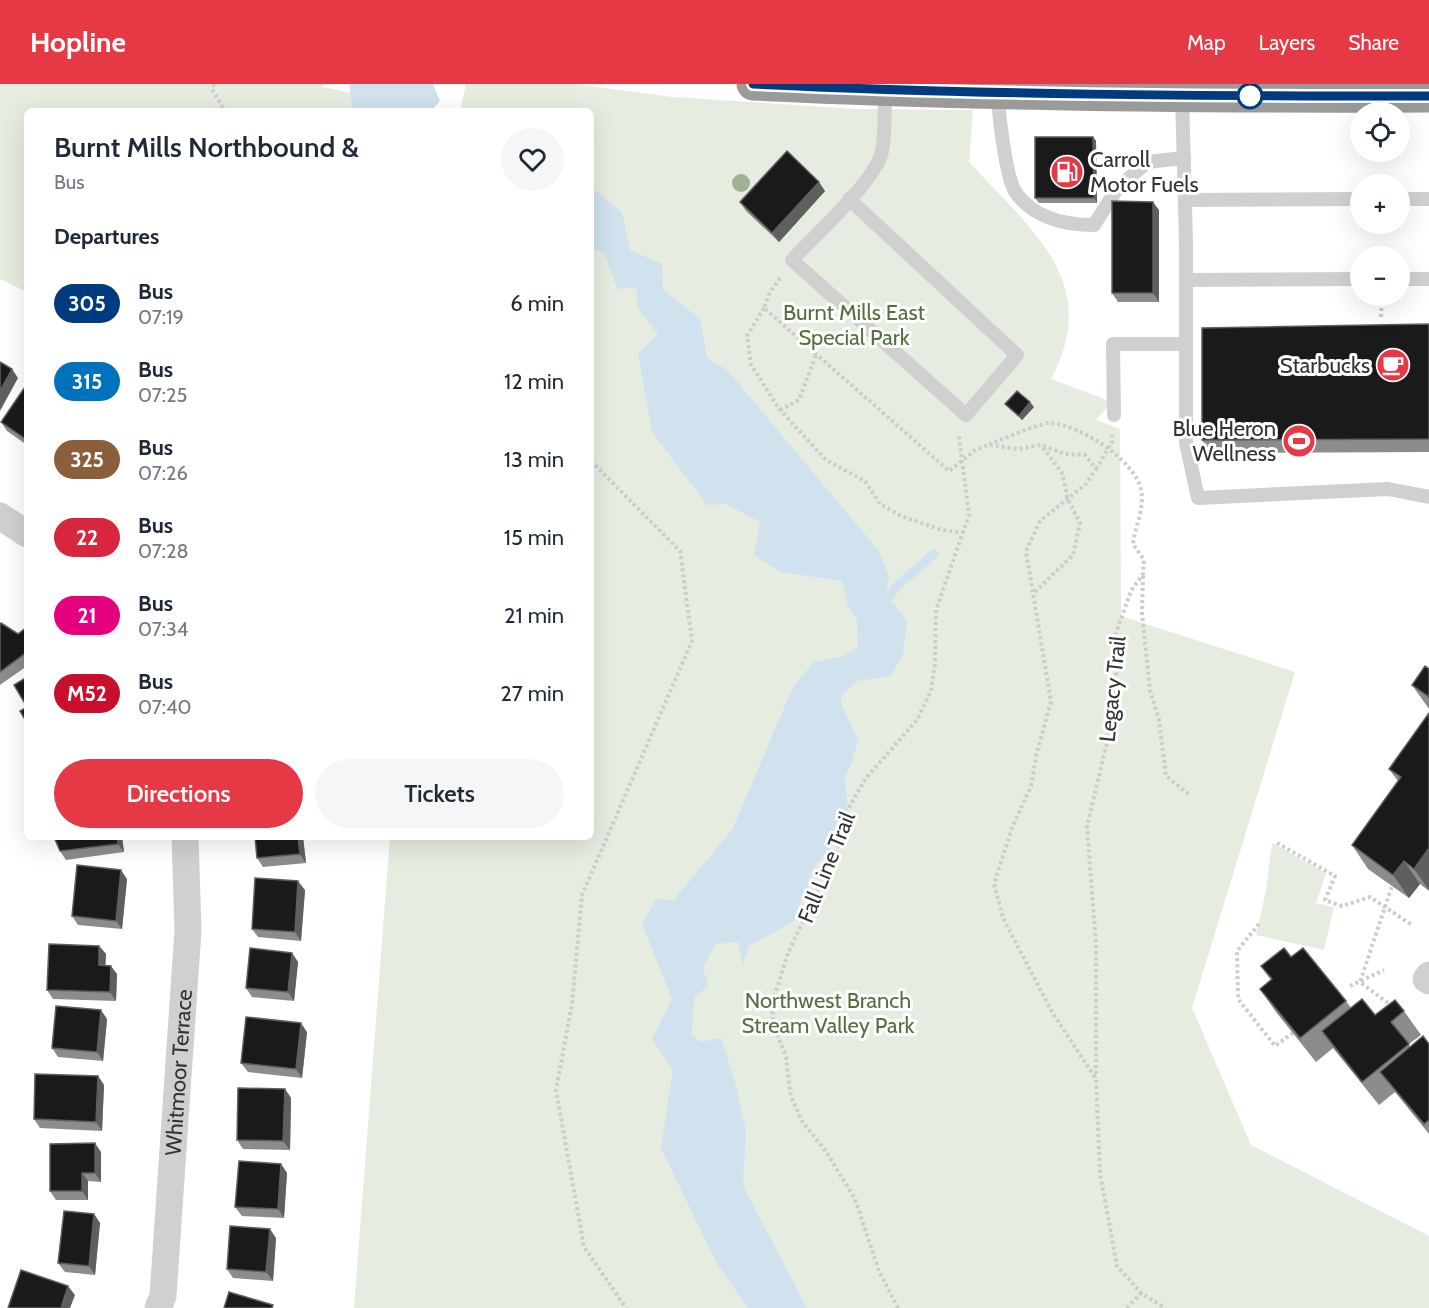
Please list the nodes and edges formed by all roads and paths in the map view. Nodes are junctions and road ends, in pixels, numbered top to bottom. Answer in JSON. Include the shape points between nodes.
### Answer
{"nodes":[{"id":1,"x":214,"y":84,"type":"edge"},
{"id":2,"x":753,"y":84,"type":"edge"},
{"id":3,"x":885,"y":90,"type":"junction"},
{"id":4,"x":1181,"y":90,"type":"edge"},
{"id":5,"x":998,"y":93,"type":"junction"},
{"id":6,"x":1429,"y":96,"type":"edge"},
{"id":7,"x":223,"y":108,"type":"edge"},
{"id":8,"x":1184,"y":158,"type":"junction"},
{"id":9,"x":849,"y":199,"type":"junction"},
{"id":10,"x":1350,"y":199,"type":"edge"},
{"id":11,"x":1410,"y":199,"type":"edge"},
{"id":12,"x":1429,"y":199,"type":"edge"},
{"id":13,"x":1185,"y":200,"type":"junction"},
{"id":14,"x":792,"y":260,"type":"junction"},
{"id":15,"x":1350,"y":279,"type":"edge"},
{"id":16,"x":1410,"y":279,"type":"edge"},
{"id":17,"x":1429,"y":279,"type":"edge"},
{"id":18,"x":1186,"y":280,"type":"junction"},
{"id":19,"x":1382,"y":306,"type":"edge"},
{"id":20,"x":764,"y":308,"type":"junction"},
{"id":21,"x":1381,"y":317,"type":"dead end"},
{"id":22,"x":1185,"y":344,"type":"junction"},
{"id":23,"x":816,"y":355,"type":"junction"},
{"id":24,"x":780,"y":410,"type":"junction"},
{"id":25,"x":1114,"y":415,"type":"joint"},
{"id":26,"x":989,"y":445,"type":"junction"},
{"id":27,"x":1041,"y":445,"type":"junction"},
{"id":28,"x":1107,"y":450,"type":"junction"},
{"id":29,"x":961,"y":460,"type":"junction"},
{"id":30,"x":594,"y":464,"type":"edge"},
{"id":31,"x":1096,"y":469,"type":"junction"},
{"id":32,"x":1429,"y":497,"type":"edge"},
{"id":33,"x":1068,"y":500,"type":"junction"},
{"id":34,"x":0,"y":516,"type":"edge"},
{"id":35,"x":24,"y":532,"type":"edge"},
{"id":36,"x":962,"y":533,"type":"junction"},
{"id":37,"x":1143,"y":574,"type":"junction"},
{"id":38,"x":1035,"y":592,"type":"junction"},
{"id":39,"x":1190,"y":795,"type":"dead end"},
{"id":40,"x":185,"y":840,"type":"edge"},
{"id":41,"x":1278,"y":843,"type":"dead end"},
{"id":42,"x":1392,"y":886,"type":"edge"},
{"id":43,"x":1385,"y":907,"type":"junction"},
{"id":44,"x":1259,"y":924,"type":"dead end"},
{"id":45,"x":1412,"y":925,"type":"dead end"},
{"id":46,"x":1384,"y":970,"type":"dead end"},
{"id":47,"x":1429,"y":975,"type":"edge"},
{"id":48,"x":1429,"y":981,"type":"edge"},
{"id":49,"x":1360,"y":982,"type":"junction"},
{"id":50,"x":1350,"y":986,"type":"dead end"},
{"id":51,"x":1388,"y":1003,"type":"edge"},
{"id":52,"x":1293,"y":1033,"type":"edge"},
{"id":53,"x":1096,"y":1079,"type":"junction"},
{"id":54,"x":1141,"y":1293,"type":"junction"},
{"id":55,"x":158,"y":1308,"type":"edge"},
{"id":56,"x":626,"y":1308,"type":"edge"},
{"id":57,"x":898,"y":1308,"type":"edge"},
{"id":58,"x":1127,"y":1308,"type":"edge"},
{"id":59,"x":1165,"y":1308,"type":"edge"}],
"edges":[{"from":1,"to":7,"type":"path","via":[[212,89]]},
{"from":2,"to":3,"type":"highway"},
{"from":3,"to":5,"type":"highway"},
{"from":3,"to":9,"type":"lane","via":[[882,152],[873,174]]},
{"from":4,"to":5,"type":"highway"},
{"from":4,"to":6,"type":"highway"},
{"from":4,"to":8,"type":"lane"},
{"from":5,"to":8,"type":"lane","via":[[998,118],[1014,192],[1035,211],[1070,225],[1094,225],[1117,189],[1147,162]]},
{"from":8,"to":13,"type":"lane"},
{"from":9,"to":14,"type":"lane"},
{"from":9,"to":14,"type":"lane","via":[[1017,355],[966,416]]},
{"from":10,"to":13,"type":"lane"},
{"from":11,"to":12,"type":"lane"},
{"from":13,"to":18,"type":"lane"},
{"from":14,"to":20,"type":"path"},
{"from":15,"to":18,"type":"lane"},
{"from":16,"to":17,"type":"lane"},
{"from":18,"to":22,"type":"lane"},
{"from":19,"to":21,"type":"path"},
{"from":20,"to":23,"type":"path"},
{"from":20,"to":24,"type":"path","via":[[747,336],[751,364]]},
{"from":22,"to":25,"type":"lane","via":[[1113,344]]},
{"from":22,"to":32,"type":"lane","via":[[1186,443],[1198,498],[1388,489]]},
{"from":23,"to":24,"type":"path","via":[[799,400]]},
{"from":23,"to":29,"type":"path","via":[[949,471]]},
{"from":24,"to":36,"type":"path","via":[[826,460],[865,481],[880,504],[939,530]]},
{"from":25,"to":28,"type":"path","via":[[1112,442]]},
{"from":26,"to":27,"type":"path","via":[[1018,449]]},
{"from":26,"to":28,"type":"path","via":[[1049,423],[1084,432]]},
{"from":26,"to":29,"type":"path"},
{"from":27,"to":31,"type":"path","via":[[1065,454],[1085,455]]},
{"from":27,"to":33,"type":"path","via":[[1062,473]]},
{"from":28,"to":31,"type":"path"},
{"from":28,"to":37,"type":"path","via":[[1137,475],[1142,492],[1133,544],[1144,560]]},
{"from":29,"to":36,"type":"path","name":"Fall Line Trail","via":[[969,515]]},
{"from":30,"to":56,"type":"path","via":[[680,551],[692,641],[582,895],[572,1004],[556,1090],[584,1248]]},
{"from":31,"to":33,"type":"path"},
{"from":33,"to":38,"type":"path","via":[[1040,521],[1026,551]]},
{"from":33,"to":38,"type":"path","via":[[1080,523],[1073,555]]},
{"from":34,"to":35,"type":"street"},
{"from":36,"to":57,"type":"path","name":"Fall Line Trail","via":[[936,610],[932,691],[917,720],[866,778],[844,816],[839,845],[788,953],[772,1004],[773,1023],[786,1057],[791,1097],[802,1121],[855,1199],[879,1271]]},
{"from":37,"to":39,"type":"path","via":[[1150,691],[1159,720],[1166,776]]},
{"from":37,"to":53,"type":"path","name":"Legacy Trail","via":[[1131,591],[1113,644],[1118,661],[1106,747],[1087,826],[1096,945]]},
{"from":38,"to":53,"type":"path","via":[[1051,702],[1031,786],[994,884],[1003,918],[1052,1012]]},
{"from":40,"to":55,"type":"street","name":"Whitmoor Terrace","via":[[188,930],[164,1296]]},
{"from":41,"to":43,"type":"path","via":[[1335,876],[1325,900],[1342,906],[1370,897]]},
{"from":42,"to":43,"type":"path"},
{"from":43,"to":45,"type":"path"},
{"from":43,"to":49,"type":"path"},
{"from":44,"to":52,"type":"path","via":[[1237,951],[1238,999],[1275,1046]]},
{"from":46,"to":49,"type":"path"},
{"from":47,"to":48,"type":"street"},
{"from":49,"to":50,"type":"path"},
{"from":49,"to":51,"type":"path"},
{"from":53,"to":54,"type":"path","name":"Legacy Trail","via":[[1100,1173],[1117,1266]]},
{"from":54,"to":58,"type":"path"},
{"from":54,"to":59,"type":"path","name":"Legacy Trail"}]}
